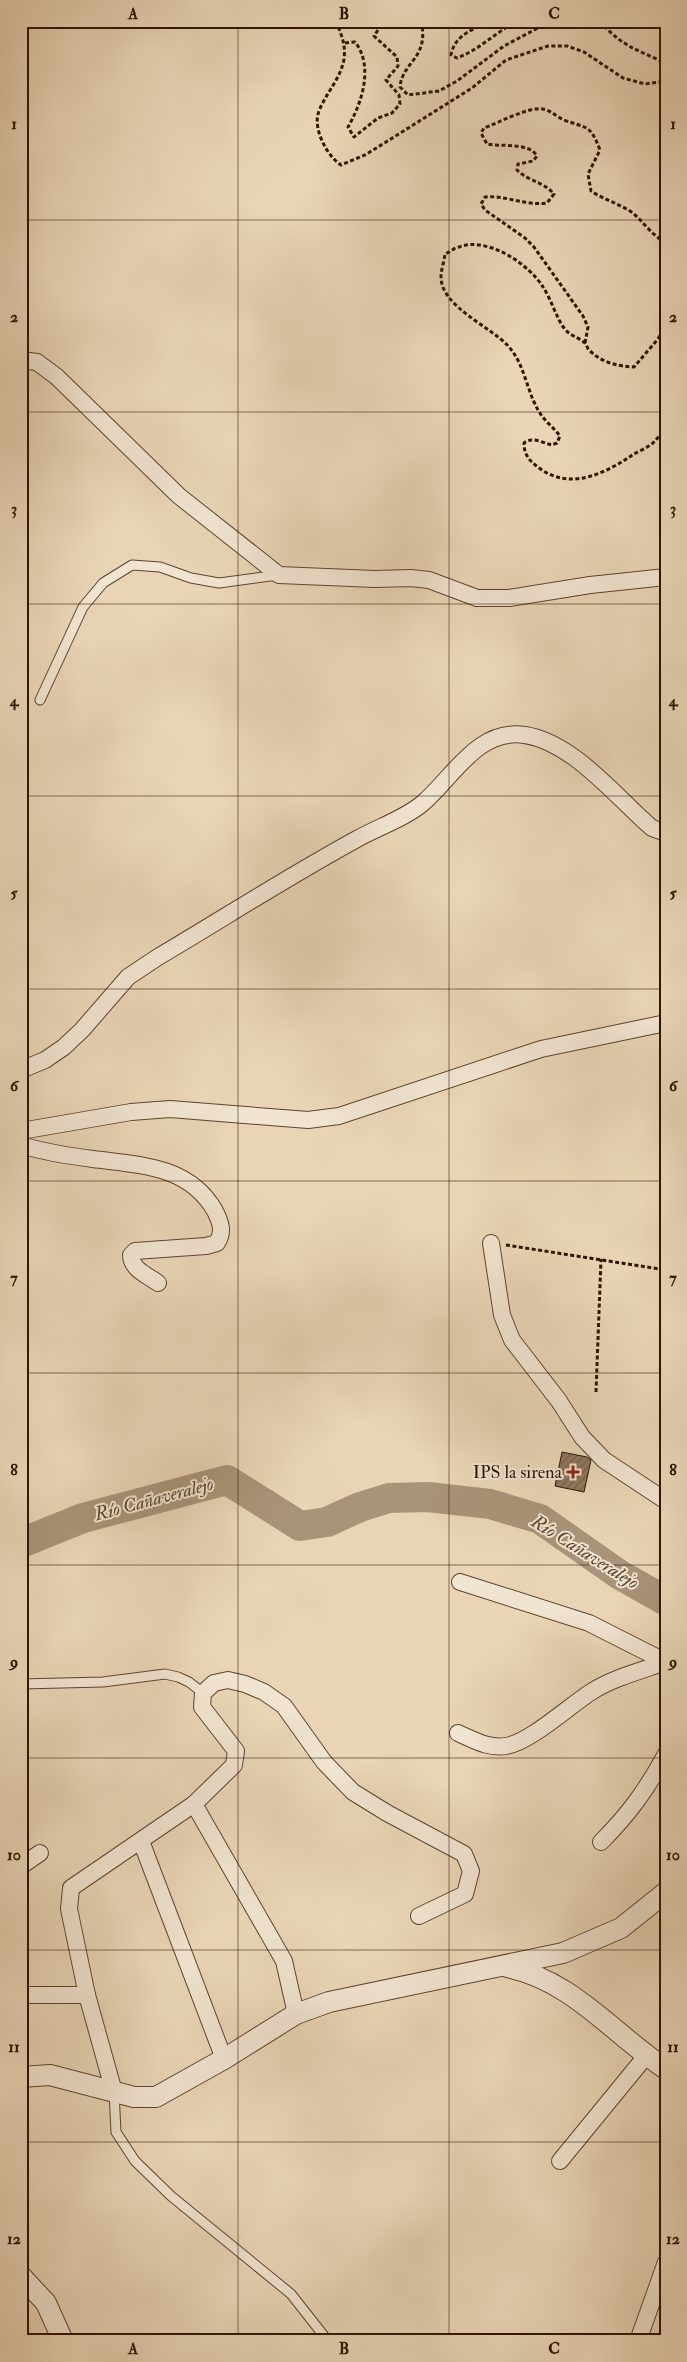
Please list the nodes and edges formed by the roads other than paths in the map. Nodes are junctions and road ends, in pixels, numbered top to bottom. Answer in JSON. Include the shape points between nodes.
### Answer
{"nodes":[{"id":1,"x":21,"y":360,"type":"edge"},
{"id":2,"x":278,"y":575,"type":"junction"},
{"id":3,"x":666,"y":577,"type":"edge"},
{"id":4,"x":40,"y":700,"type":"dead end"},
{"id":5,"x":666,"y":833,"type":"edge"},
{"id":6,"x":666,"y":1023,"type":"edge"},
{"id":7,"x":21,"y":1070,"type":"edge"},
{"id":8,"x":21,"y":1131,"type":"edge"},
{"id":9,"x":21,"y":1145,"type":"edge"},
{"id":10,"x":491,"y":1243,"type":"road end"},
{"id":11,"x":158,"y":1283,"type":"dead end"},
{"id":12,"x":666,"y":1501,"type":"edge"},
{"id":13,"x":460,"y":1582,"type":"dead end"},
{"id":14,"x":666,"y":1662,"type":"edge"},
{"id":15,"x":21,"y":1684,"type":"edge"},
{"id":16,"x":203,"y":1693,"type":"junction"},
{"id":17,"x":458,"y":1734,"type":"dead end"},
{"id":18,"x":666,"y":1754,"type":"edge"},
{"id":19,"x":194,"y":1804,"type":"junction"},
{"id":20,"x":141,"y":1841,"type":"junction"},
{"id":21,"x":601,"y":1842,"type":"dead end"},
{"id":22,"x":40,"y":1853,"type":"dead end"},
{"id":23,"x":21,"y":1866,"type":"edge"},
{"id":24,"x":666,"y":1892,"type":"edge"},
{"id":25,"x":419,"y":1916,"type":"dead end"},
{"id":26,"x":503,"y":1966,"type":"junction"},
{"id":27,"x":21,"y":1995,"type":"edge"},
{"id":28,"x":87,"y":1995,"type":"junction"},
{"id":29,"x":296,"y":2014,"type":"junction"},
{"id":30,"x":646,"y":2056,"type":"junction"},
{"id":31,"x":224,"y":2059,"type":"junction"},
{"id":32,"x":666,"y":2069,"type":"edge"},
{"id":33,"x":21,"y":2077,"type":"edge"},
{"id":34,"x":114,"y":2092,"type":"junction"},
{"id":35,"x":560,"y":2161,"type":"dead end"},
{"id":36,"x":666,"y":2262,"type":"edge"},
{"id":37,"x":21,"y":2276,"type":"edge"},
{"id":38,"x":63,"y":2341,"type":"edge"},
{"id":39,"x":328,"y":2341,"type":"edge"},
{"id":40,"x":638,"y":2341,"type":"edge"}],
"edges":[{"from":1,"to":2,"type":"street","via":[[37,362],[57,377],[179,496]]},
{"from":2,"to":3,"type":"street","via":[[429,580],[477,598],[509,598],[590,584]]},
{"from":2,"to":4,"type":"lane","via":[[219,583],[191,578],[160,567],[132,565],[103,583],[83,607]]},
{"from":5,"to":7,"type":"street","via":[[652,828],[575,758],[546,740],[524,735],[484,742],[422,804],[158,957],[128,977],[64,1047]]},
{"from":6,"to":8,"type":"street","via":[[541,1049],[339,1116],[308,1120],[170,1109],[131,1112]]},
{"from":9,"to":11,"type":"street","via":[[65,1155],[163,1169],[201,1192],[221,1224],[222,1236],[217,1243],[206,1246],[135,1250],[131,1262]]},
{"from":10,"to":12,"type":"street","via":[[502,1315],[512,1340],[582,1437],[604,1460]]},
{"from":13,"to":14,"type":"street","via":[[589,1623]]},
{"from":14,"to":17,"type":"street","via":[[592,1691],[526,1738],[507,1746],[488,1746]]},
{"from":15,"to":16,"type":"lane","via":[[104,1682],[165,1674],[183,1679]]},
{"from":16,"to":19,"type":"street","via":[[202,1707],[236,1751],[234,1765]]},
{"from":16,"to":25,"type":"street","via":[[214,1683],[228,1680],[264,1692],[284,1706],[324,1762],[353,1792],[464,1854],[471,1871],[465,1894]]},
{"from":18,"to":21,"type":"street","via":[[628,1816]]},
{"from":19,"to":20,"type":"street"},
{"from":19,"to":29,"type":"street","via":[[284,1961]]},
{"from":20,"to":28,"type":"street","via":[[71,1888],[69,1909]]},
{"from":20,"to":31,"type":"street"},
{"from":22,"to":23,"type":"street"},
{"from":24,"to":26,"type":"street","via":[[620,1928],[563,1953]]},
{"from":26,"to":29,"type":"street","via":[[329,2002]]},
{"from":26,"to":30,"type":"street","via":[[559,1986],[596,2012]]},
{"from":27,"to":28,"type":"street"},
{"from":28,"to":34,"type":"street"},
{"from":29,"to":31,"type":"street"},
{"from":30,"to":32,"type":"street"},
{"from":30,"to":35,"type":"street"},
{"from":31,"to":34,"type":"street","via":[[156,2096],[134,2097]]},
{"from":33,"to":34,"type":"street","via":[[50,2075]]},
{"from":34,"to":39,"type":"lane","via":[[116,2132],[135,2161],[171,2196],[290,2294]]},
{"from":36,"to":40,"type":"street"},
{"from":37,"to":38,"type":"street","via":[[46,2303]]}]}
